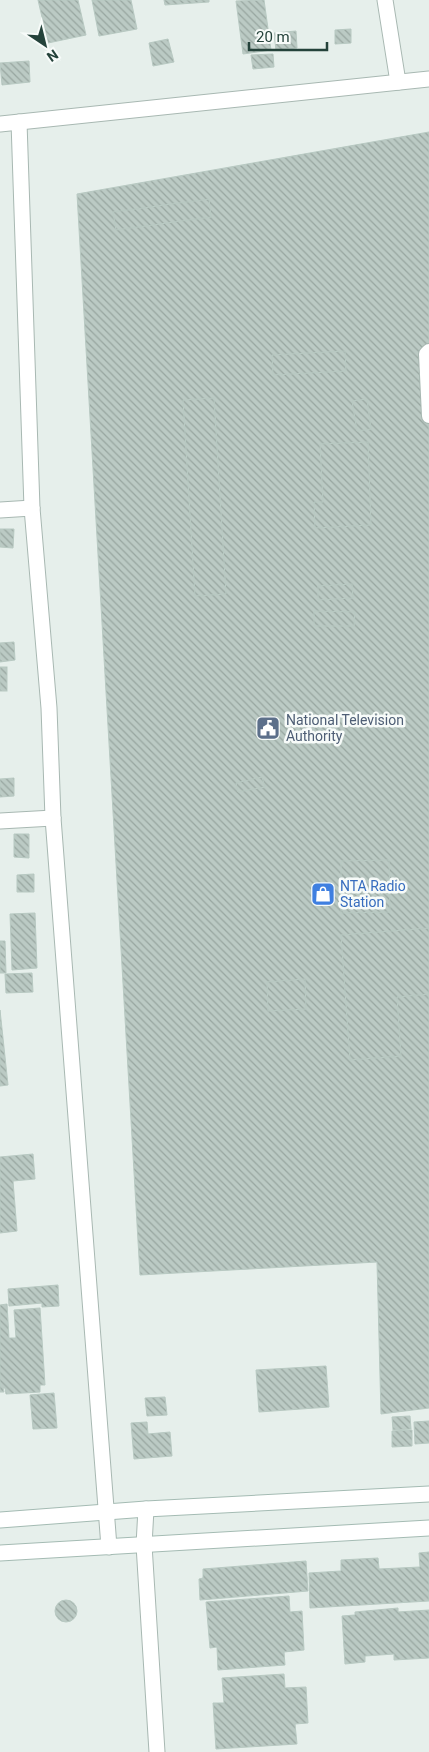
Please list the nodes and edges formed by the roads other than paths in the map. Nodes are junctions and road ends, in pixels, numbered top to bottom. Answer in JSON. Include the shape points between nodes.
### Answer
{"nodes":[{"id":1,"x":385,"y":0,"type":"edge"},
{"id":2,"x":429,"y":79,"type":"edge"},
{"id":3,"x":398,"y":82,"type":"junction"},
{"id":4,"x":19,"y":122,"type":"junction"},
{"id":5,"x":0,"y":124,"type":"edge"},
{"id":6,"x":429,"y":351,"type":"edge"},
{"id":7,"x":429,"y":416,"type":"edge"},
{"id":8,"x":32,"y":508,"type":"junction"},
{"id":9,"x":0,"y":510,"type":"edge"},
{"id":10,"x":52,"y":818,"type":"junction"},
{"id":11,"x":0,"y":821,"type":"edge"},
{"id":12,"x":429,"y":1494,"type":"edge"},
{"id":13,"x":146,"y":1509,"type":"junction"},
{"id":14,"x":106,"y":1512,"type":"junction"},
{"id":15,"x":0,"y":1520,"type":"edge"},
{"id":16,"x":429,"y":1528,"type":"edge"},
{"id":17,"x":144,"y":1545,"type":"junction"},
{"id":18,"x":109,"y":1547,"type":"junction"},
{"id":19,"x":0,"y":1553,"type":"edge"},
{"id":20,"x":157,"y":1752,"type":"edge"}],
"edges":[{"from":1,"to":3,"type":"street"},
{"from":2,"to":3,"type":"street"},
{"from":3,"to":4,"type":"street"},
{"from":4,"to":5,"type":"street"},
{"from":4,"to":8,"type":"street"},
{"from":6,"to":7,"type":"lane","via":[[426,354]]},
{"from":8,"to":9,"type":"street"},
{"from":8,"to":10,"type":"street","via":[[49,708]]},
{"from":10,"to":11,"type":"street"},
{"from":10,"to":14,"type":"street"},
{"from":12,"to":13,"type":"street"},
{"from":13,"to":14,"type":"street"},
{"from":13,"to":17,"type":"street"},
{"from":14,"to":15,"type":"street"},
{"from":14,"to":18,"type":"street"},
{"from":16,"to":17,"type":"street"},
{"from":17,"to":18,"type":"street"},
{"from":17,"to":20,"type":"street"},
{"from":18,"to":19,"type":"street"}]}
